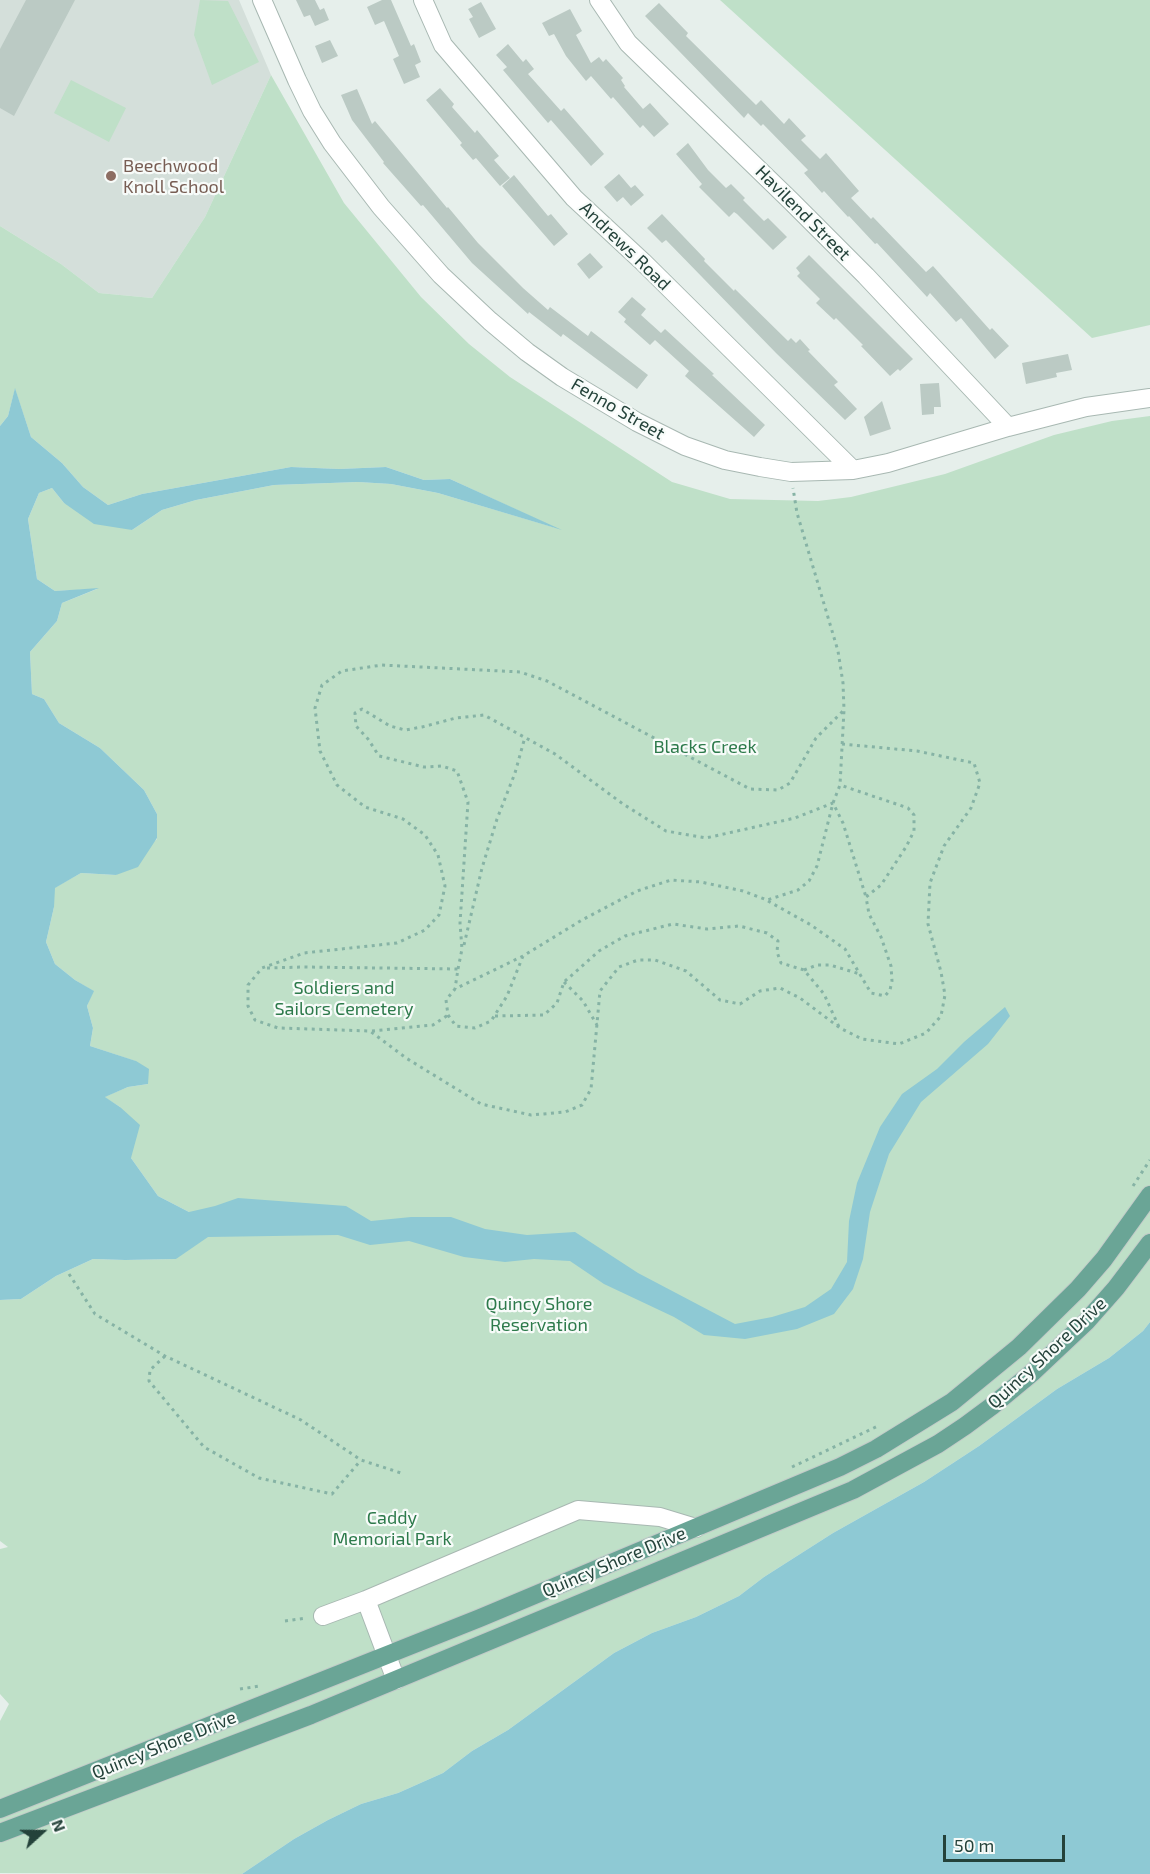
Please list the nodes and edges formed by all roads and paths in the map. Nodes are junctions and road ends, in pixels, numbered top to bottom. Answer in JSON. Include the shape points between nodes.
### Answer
{"nodes":[{"id":1,"x":262,"y":0,"type":"edge"},
{"id":2,"x":423,"y":0,"type":"edge"},
{"id":3,"x":599,"y":0,"type":"edge"},
{"id":4,"x":1150,"y":398,"type":"edge"},
{"id":5,"x":1008,"y":427,"type":"junction"},
{"id":6,"x":853,"y":470,"type":"junction"},
{"id":7,"x":790,"y":471,"type":"junction"},
{"id":8,"x":844,"y":710,"type":"junction"},
{"id":9,"x":525,"y":737,"type":"junction"},
{"id":10,"x":842,"y":744,"type":"junction"},
{"id":11,"x":840,"y":785,"type":"junction"},
{"id":12,"x":833,"y":804,"type":"junction"},
{"id":13,"x":866,"y":897,"type":"junction"},
{"id":14,"x":767,"y":900,"type":"junction"},
{"id":15,"x":462,"y":949,"type":"junction"},
{"id":16,"x":523,"y":956,"type":"junction"},
{"id":17,"x":262,"y":968,"type":"junction"},
{"id":18,"x":458,"y":969,"type":"junction"},
{"id":19,"x":804,"y":970,"type":"junction"},
{"id":20,"x":861,"y":975,"type":"junction"},
{"id":21,"x":564,"y":982,"type":"junction"},
{"id":22,"x":455,"y":989,"type":"junction"},
{"id":23,"x":448,"y":1015,"type":"junction"},
{"id":24,"x":495,"y":1016,"type":"junction"},
{"id":25,"x":597,"y":1025,"type":"junction"},
{"id":26,"x":840,"y":1028,"type":"junction"},
{"id":27,"x":370,"y":1031,"type":"junction"},
{"id":28,"x":1150,"y":1160,"type":"edge"},
{"id":29,"x":1132,"y":1189,"type":"dead end"},
{"id":30,"x":1150,"y":1195,"type":"edge"},
{"id":31,"x":1150,"y":1243,"type":"edge"},
{"id":32,"x":69,"y":1274,"type":"dead end"},
{"id":33,"x":165,"y":1356,"type":"junction"},
{"id":34,"x":885,"y":1423,"type":"dead end"},
{"id":35,"x":361,"y":1460,"type":"junction"},
{"id":36,"x":790,"y":1468,"type":"dead end"},
{"id":37,"x":404,"y":1474,"type":"dead end"},
{"id":38,"x":696,"y":1528,"type":"junction"},
{"id":39,"x":366,"y":1600,"type":"junction"},
{"id":40,"x":323,"y":1616,"type":"joint"},
{"id":41,"x":285,"y":1621,"type":"dead end"},
{"id":42,"x":386,"y":1655,"type":"junction"},
{"id":43,"x":396,"y":1680,"type":"junction"},
{"id":44,"x":265,"y":1686,"type":"dead end"},
{"id":45,"x":240,"y":1689,"type":"dead end"},
{"id":46,"x":0,"y":1809,"type":"edge"},
{"id":47,"x":0,"y":1833,"type":"edge"}],
"edges":[{"from":1,"to":7,"type":"street","name":"Fenno Street","via":[[312,111],[332,143],[441,275],[490,321],[562,377],[637,422],[685,446],[725,460]]},
{"from":2,"to":6,"type":"street","name":"Andrews Road","via":[[443,45],[574,198]]},
{"from":3,"to":5,"type":"street","name":"Havilend Street","via":[[628,43],[866,276]]},
{"from":4,"to":5,"type":"street","name":"Fenno Street","via":[[1086,407]]},
{"from":5,"to":6,"type":"street","name":"Fenno Street","via":[[888,464]]},
{"from":6,"to":7,"type":"street","name":"Fenno Street"},
{"from":7,"to":8,"type":"path","via":[[796,513],[838,651]]},
{"from":8,"to":10,"type":"path"},
{"from":8,"to":17,"type":"path","via":[[816,738],[790,783],[778,790],[750,789],[547,681],[520,672],[382,665],[342,671],[322,685],[315,708],[320,751],[337,785],[365,807],[403,819],[425,835],[438,855],[445,886],[439,915],[425,930],[397,943],[304,953]]},
{"from":9,"to":12,"type":"path","via":[[666,831],[706,838],[795,818]]},
{"from":9,"to":15,"type":"path","via":[[497,819]]},
{"from":9,"to":15,"type":"path","via":[[483,715],[405,730],[362,710],[355,713],[356,726],[379,756],[456,771],[468,802],[460,923]]},
{"from":10,"to":11,"type":"path"},
{"from":10,"to":26,"type":"path","via":[[917,751],[974,763],[980,783],[971,808],[944,846],[930,883],[928,924],[945,995],[941,1016],[926,1033],[899,1044],[862,1039]]},
{"from":11,"to":12,"type":"path"},
{"from":11,"to":13,"type":"path","via":[[908,808],[914,815],[914,831],[906,848],[881,885]]},
{"from":12,"to":13,"type":"path","via":[[843,823]]},
{"from":12,"to":14,"type":"path","via":[[817,866],[809,881],[798,890]]},
{"from":13,"to":20,"type":"path","via":[[868,914],[891,966],[890,990],[885,996],[872,993]]},
{"from":14,"to":16,"type":"path","via":[[701,882],[671,880],[637,891]]},
{"from":14,"to":20,"type":"path","via":[[845,949]]},
{"from":15,"to":18,"type":"path"},
{"from":16,"to":22,"type":"path"},
{"from":16,"to":24,"type":"path"},
{"from":17,"to":18,"type":"path"},
{"from":17,"to":27,"type":"path","via":[[248,985],[248,1006],[255,1020],[278,1028]]},
{"from":18,"to":22,"type":"path"},
{"from":19,"to":20,"type":"path","via":[[830,965]]},
{"from":19,"to":21,"type":"path","via":[[781,963],[778,941],[767,933],[739,926],[707,929],[673,924],[625,936],[599,951]]},
{"from":19,"to":26,"type":"path","via":[[824,994]]},
{"from":21,"to":24,"type":"path","via":[[557,1003],[544,1015]]},
{"from":21,"to":25,"type":"path","via":[[583,1001]]},
{"from":22,"to":23,"type":"path","via":[[446,1000]]},
{"from":23,"to":24,"type":"path","via":[[456,1026],[475,1028]]},
{"from":23,"to":27,"type":"path","via":[[433,1025]]},
{"from":25,"to":26,"type":"path","via":[[600,991],[619,967],[638,960],[655,960],[686,971],[720,1000],[740,1004],[760,990],[780,988]]},
{"from":25,"to":27,"type":"path","via":[[591,1089],[582,1105],[565,1112],[531,1115],[482,1104]]},
{"from":28,"to":29,"type":"path"},
{"from":30,"to":38,"type":"main road","name":"Quincy Shore Drive","via":[[1078,1289],[1019,1347],[952,1402],[840,1467]]},
{"from":31,"to":43,"type":"main road","name":"Quincy Shore Drive","via":[[1086,1322],[992,1406],[938,1444],[853,1490]]},
{"from":32,"to":33,"type":"path","via":[[95,1314]]},
{"from":33,"to":35,"type":"path","via":[[301,1420]]},
{"from":33,"to":35,"type":"path","via":[[150,1370],[149,1381],[204,1448],[259,1478],[332,1494]]},
{"from":34,"to":36,"type":"path"},
{"from":35,"to":37,"type":"path"},
{"from":38,"to":39,"type":"street","via":[[660,1517],[578,1510]]},
{"from":38,"to":42,"type":"main road","name":"Quincy Shore Drive"},
{"from":39,"to":40,"type":"street"},
{"from":39,"to":42,"type":"street"},
{"from":40,"to":41,"type":"path"},
{"from":42,"to":43,"type":"street"},
{"from":42,"to":46,"type":"main road","name":"Quincy Shore Drive"},
{"from":43,"to":47,"type":"main road","name":"Quincy Shore Drive"},
{"from":44,"to":45,"type":"path"}]}
